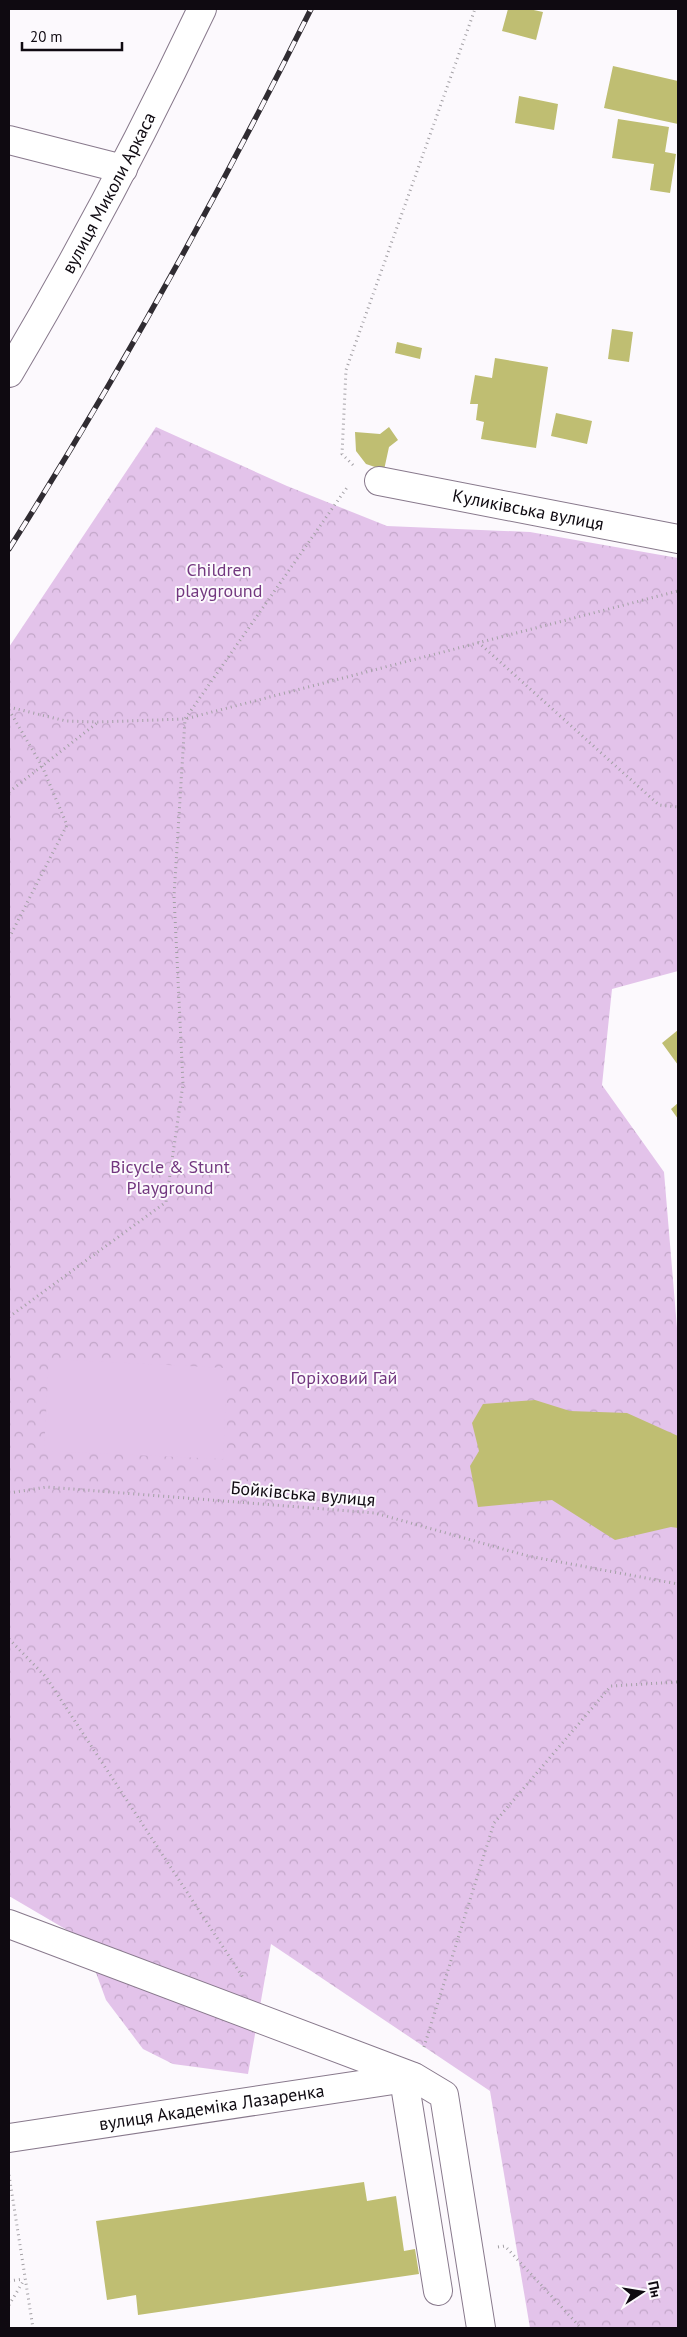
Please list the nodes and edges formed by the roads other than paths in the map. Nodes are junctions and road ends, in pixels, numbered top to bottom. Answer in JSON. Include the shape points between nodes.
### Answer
{"nodes":[{"id":1,"x":202,"y":9,"type":"edge"},
{"id":2,"x":9,"y":140,"type":"edge"},
{"id":3,"x":123,"y":169,"type":"junction"},
{"id":4,"x":9,"y":373,"type":"edge"},
{"id":5,"x":369,"y":476,"type":"road end"},
{"id":6,"x":678,"y":540,"type":"edge"},
{"id":7,"x":9,"y":1924,"type":"edge"},
{"id":8,"x":409,"y":2078,"type":"junction"},
{"id":9,"x":9,"y":2138,"type":"edge"},
{"id":10,"x":438,"y":2291,"type":"dead end"},
{"id":11,"x":480,"y":2328,"type":"edge"}],
"edges":[{"from":1,"to":3,"type":"street","name":"вулиця Миколи Аркаса"},
{"from":2,"to":3,"type":"street"},
{"from":3,"to":4,"type":"street","name":"вулиця Миколи Аркаса"},
{"from":5,"to":6,"type":"street","name":"Куликівська вулиця"},
{"from":7,"to":8,"type":"street"},
{"from":8,"to":9,"type":"street","name":"вулиця Академіка Лазаренка"},
{"from":8,"to":10,"type":"street"},
{"from":8,"to":11,"type":"street","via":[[444,2095]]}]}
